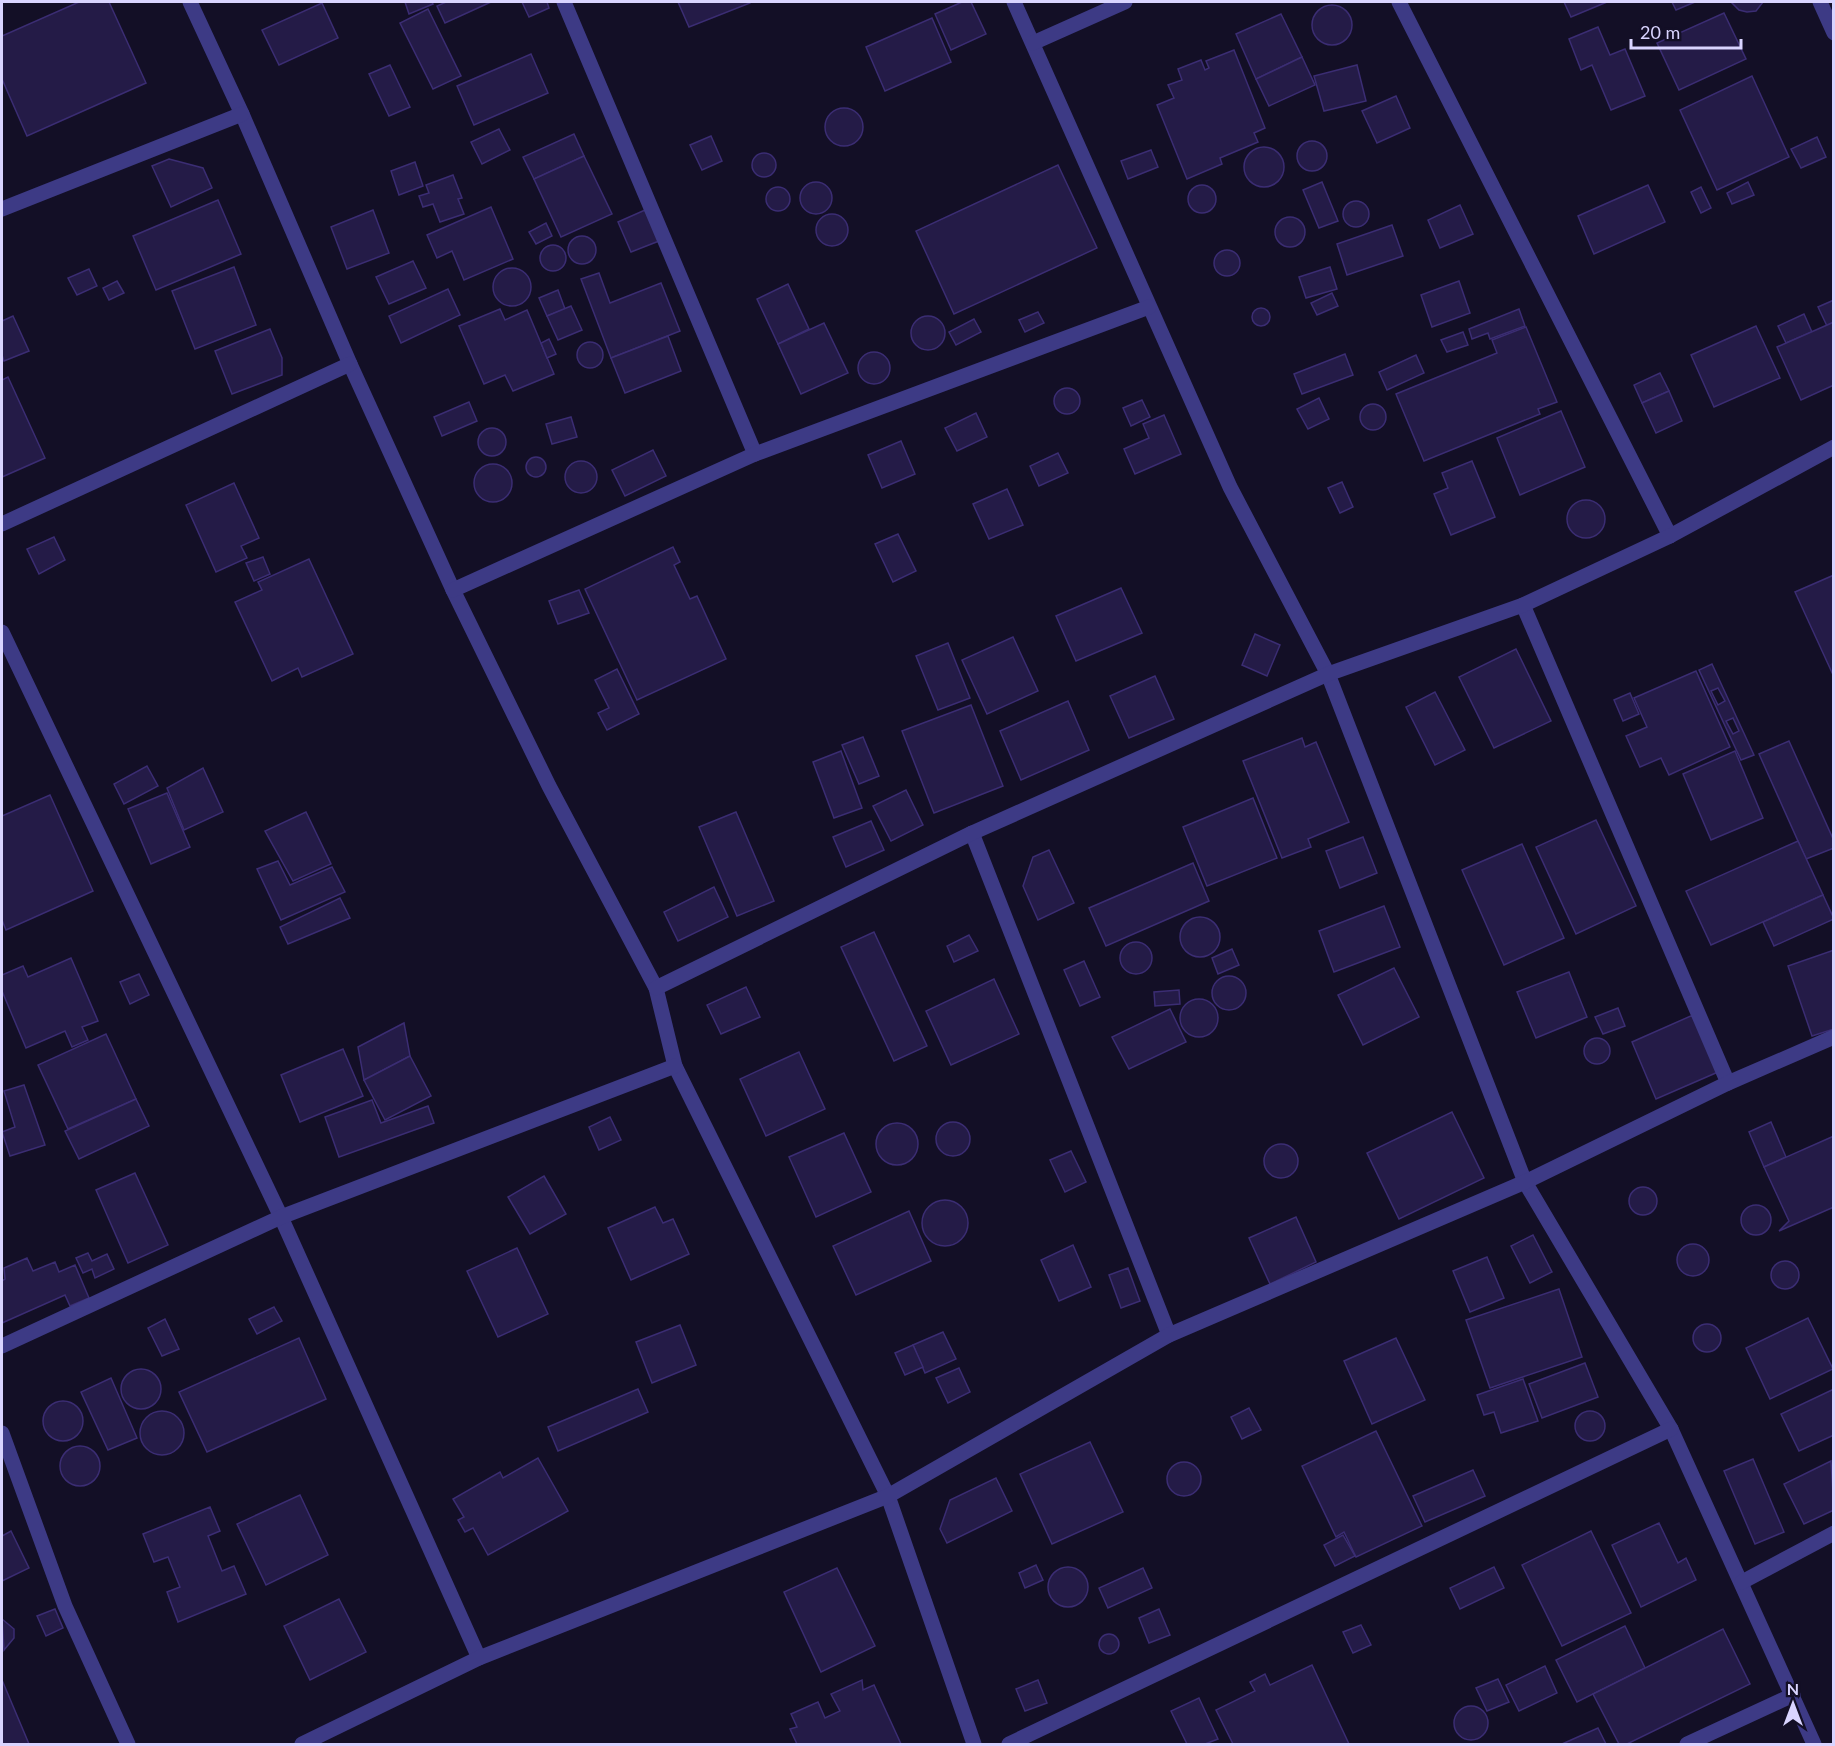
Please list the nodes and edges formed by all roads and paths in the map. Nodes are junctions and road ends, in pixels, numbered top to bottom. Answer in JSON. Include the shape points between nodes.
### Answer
{"nodes":[{"id":1,"x":190,"y":2,"type":"edge"},
{"id":2,"x":564,"y":2,"type":"edge"},
{"id":3,"x":1014,"y":2,"type":"edge"},
{"id":4,"x":1125,"y":2,"type":"edge"},
{"id":5,"x":1399,"y":2,"type":"edge"},
{"id":6,"x":1820,"y":2,"type":"edge"},
{"id":7,"x":1833,"y":33,"type":"edge"},
{"id":8,"x":1034,"y":43,"type":"junction"},
{"id":9,"x":242,"y":114,"type":"junction"},
{"id":10,"x":2,"y":209,"type":"edge"},
{"id":11,"x":1149,"y":307,"type":"junction"},
{"id":12,"x":350,"y":364,"type":"junction"},
{"id":13,"x":1833,"y":447,"type":"edge"},
{"id":14,"x":755,"y":454,"type":"junction"},
{"id":15,"x":2,"y":524,"type":"edge"},
{"id":16,"x":1670,"y":536,"type":"junction"},
{"id":17,"x":453,"y":590,"type":"junction"},
{"id":18,"x":1523,"y":605,"type":"junction"},
{"id":19,"x":2,"y":632,"type":"edge"},
{"id":20,"x":1328,"y":674,"type":"junction"},
{"id":21,"x":972,"y":833,"type":"junction"},
{"id":22,"x":656,"y":987,"type":"junction"},
{"id":23,"x":1833,"y":1037,"type":"edge"},
{"id":24,"x":675,"y":1066,"type":"junction"},
{"id":25,"x":1728,"y":1083,"type":"junction"},
{"id":26,"x":1525,"y":1182,"type":"junction"},
{"id":27,"x":281,"y":1217,"type":"junction"},
{"id":28,"x":1169,"y":1335,"type":"junction"},
{"id":29,"x":2,"y":1346,"type":"edge"},
{"id":30,"x":1671,"y":1429,"type":"junction"},
{"id":31,"x":2,"y":1433,"type":"edge"},
{"id":32,"x":888,"y":1496,"type":"junction"},
{"id":33,"x":1833,"y":1533,"type":"edge"},
{"id":34,"x":1742,"y":1581,"type":"junction"},
{"id":35,"x":479,"y":1658,"type":"junction"},
{"id":36,"x":1793,"y":1695,"type":"junction"},
{"id":37,"x":128,"y":1744,"type":"edge"},
{"id":38,"x":302,"y":1744,"type":"edge"},
{"id":39,"x":974,"y":1744,"type":"edge"},
{"id":40,"x":1009,"y":1744,"type":"edge"},
{"id":41,"x":1687,"y":1744,"type":"edge"},
{"id":42,"x":1814,"y":1744,"type":"edge"}],
"edges":[{"from":1,"to":9,"type":"street"},
{"from":2,"to":14,"type":"street"},
{"from":3,"to":8,"type":"street"},
{"from":4,"to":8,"type":"street"},
{"from":5,"to":16,"type":"street"},
{"from":6,"to":7,"type":"street"},
{"from":8,"to":11,"type":"street"},
{"from":9,"to":10,"type":"street"},
{"from":9,"to":12,"type":"street"},
{"from":11,"to":14,"type":"street"},
{"from":11,"to":20,"type":"street","via":[[1230,487]]},
{"from":12,"to":15,"type":"street"},
{"from":12,"to":17,"type":"street"},
{"from":13,"to":16,"type":"street"},
{"from":14,"to":17,"type":"street"},
{"from":16,"to":18,"type":"street"},
{"from":17,"to":22,"type":"street","via":[[549,786]]},
{"from":18,"to":20,"type":"street"},
{"from":18,"to":25,"type":"street"},
{"from":19,"to":27,"type":"street"},
{"from":20,"to":21,"type":"street"},
{"from":20,"to":26,"type":"street"},
{"from":21,"to":22,"type":"street"},
{"from":21,"to":28,"type":"street"},
{"from":22,"to":24,"type":"street"},
{"from":23,"to":25,"type":"street"},
{"from":24,"to":27,"type":"street"},
{"from":24,"to":32,"type":"street"},
{"from":25,"to":26,"type":"street"},
{"from":26,"to":28,"type":"street"},
{"from":26,"to":30,"type":"street"},
{"from":27,"to":29,"type":"street"},
{"from":27,"to":35,"type":"street"},
{"from":28,"to":32,"type":"street"},
{"from":30,"to":34,"type":"street"},
{"from":30,"to":40,"type":"street"},
{"from":31,"to":37,"type":"street","via":[[65,1606]]},
{"from":32,"to":35,"type":"street"},
{"from":32,"to":39,"type":"street"},
{"from":33,"to":34,"type":"street"},
{"from":34,"to":36,"type":"street"},
{"from":35,"to":38,"type":"street"},
{"from":36,"to":41,"type":"street"},
{"from":36,"to":42,"type":"street"}]}
